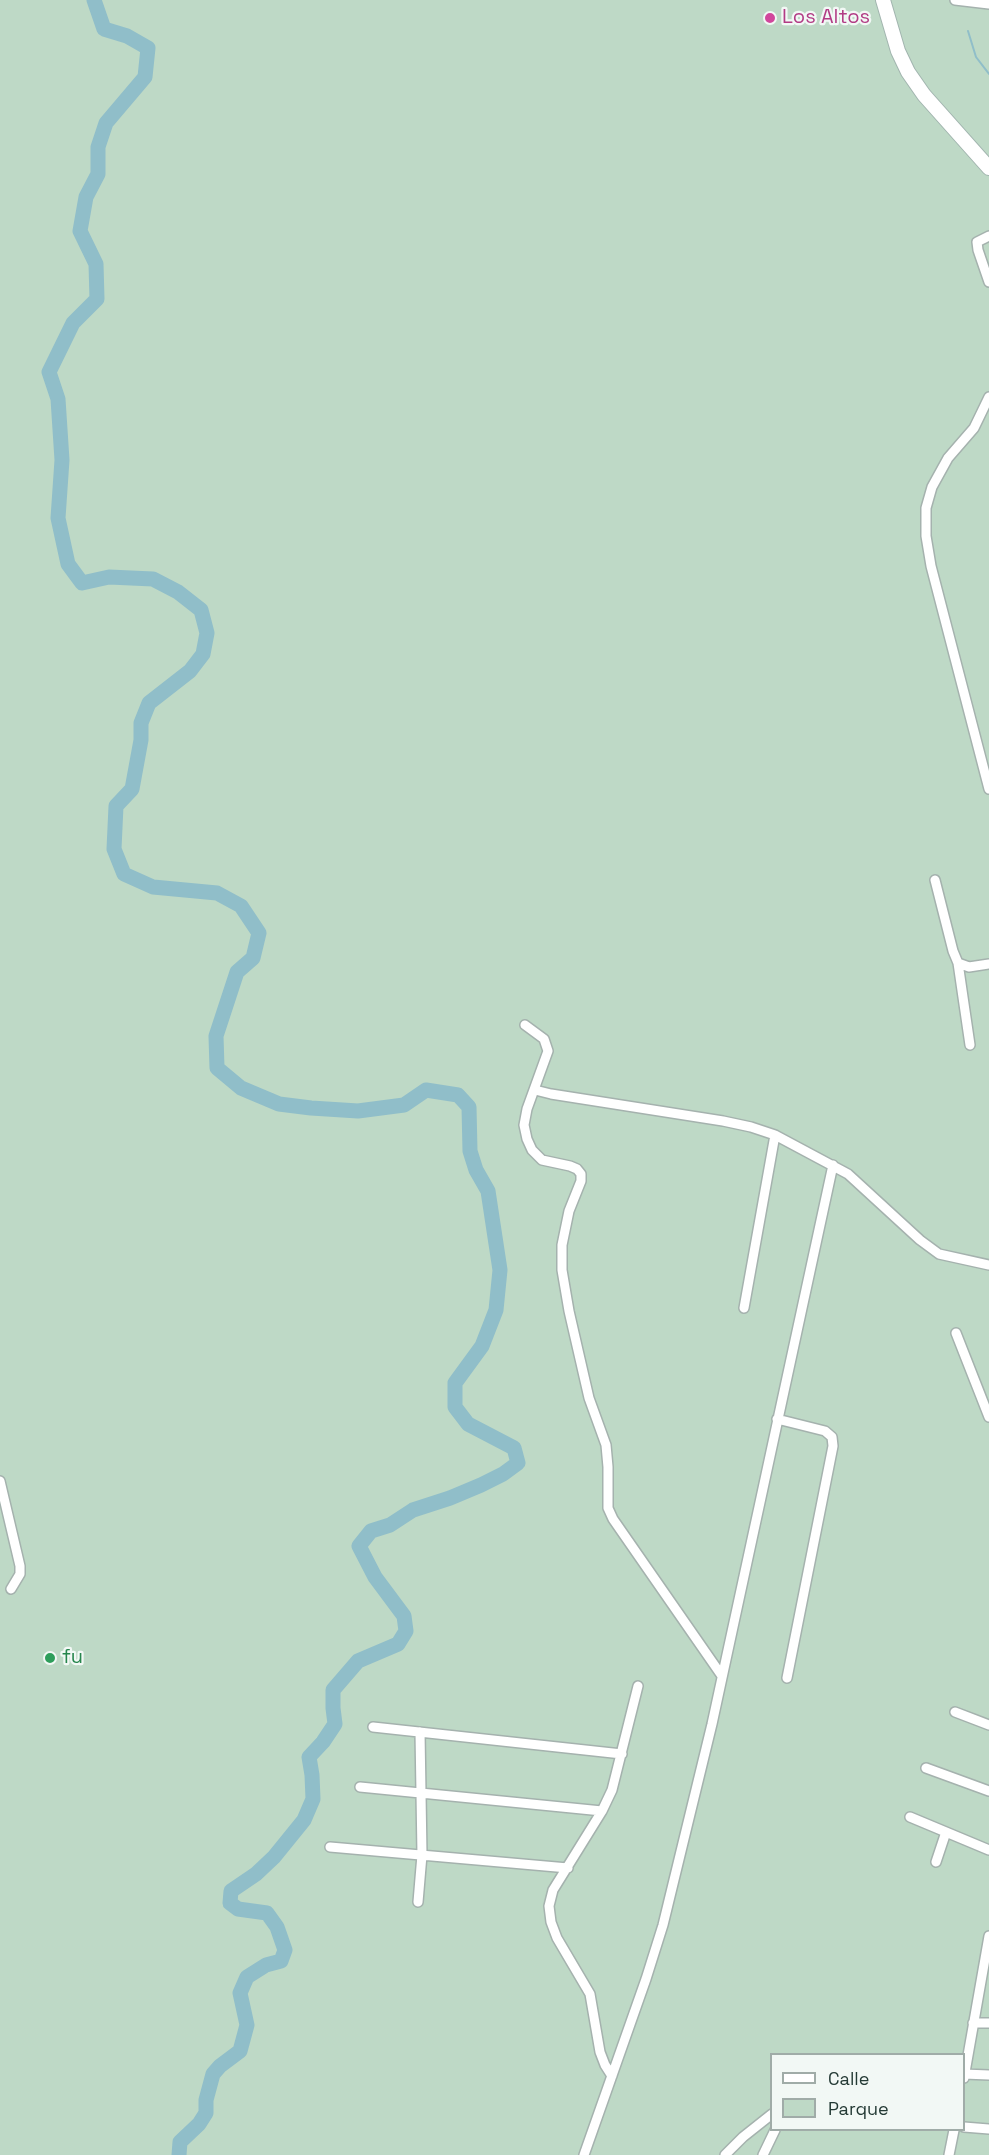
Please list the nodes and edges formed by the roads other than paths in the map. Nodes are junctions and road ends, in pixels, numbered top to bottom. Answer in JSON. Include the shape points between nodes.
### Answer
{"nodes":[{"id":1,"x":883,"y":0,"type":"edge"},
{"id":2,"x":955,"y":0,"type":"edge"},
{"id":3,"x":989,"y":4,"type":"edge"},
{"id":4,"x":989,"y":168,"type":"edge"},
{"id":5,"x":989,"y":236,"type":"edge"},
{"id":6,"x":989,"y":282,"type":"edge"},
{"id":7,"x":989,"y":397,"type":"edge"},
{"id":8,"x":989,"y":789,"type":"edge"},
{"id":9,"x":935,"y":880,"type":"dead end"},
{"id":10,"x":958,"y":963,"type":"junction"},
{"id":11,"x":989,"y":964,"type":"edge"},
{"id":12,"x":525,"y":1025,"type":"dead end"},
{"id":13,"x":970,"y":1045,"type":"dead end"},
{"id":14,"x":535,"y":1090,"type":"junction"},
{"id":15,"x":775,"y":1135,"type":"junction"},
{"id":16,"x":833,"y":1165,"type":"junction"},
{"id":17,"x":989,"y":1265,"type":"edge"},
{"id":18,"x":744,"y":1308,"type":"dead end"},
{"id":19,"x":956,"y":1333,"type":"dead end"},
{"id":20,"x":989,"y":1417,"type":"edge"},
{"id":21,"x":777,"y":1419,"type":"junction"},
{"id":22,"x":0,"y":1481,"type":"edge"},
{"id":23,"x":10,"y":1589,"type":"dead end"},
{"id":24,"x":722,"y":1676,"type":"junction"},
{"id":25,"x":787,"y":1678,"type":"dead end"},
{"id":26,"x":638,"y":1686,"type":"dead end"},
{"id":27,"x":955,"y":1712,"type":"dead end"},
{"id":28,"x":989,"y":1725,"type":"edge"},
{"id":29,"x":373,"y":1727,"type":"dead end"},
{"id":30,"x":420,"y":1732,"type":"junction"},
{"id":31,"x":622,"y":1754,"type":"junction"},
{"id":32,"x":926,"y":1768,"type":"dead end"},
{"id":33,"x":360,"y":1787,"type":"dead end"},
{"id":34,"x":989,"y":1791,"type":"edge"},
{"id":35,"x":421,"y":1793,"type":"junction"},
{"id":36,"x":602,"y":1811,"type":"junction"},
{"id":37,"x":910,"y":1817,"type":"dead end"},
{"id":38,"x":946,"y":1832,"type":"junction"},
{"id":39,"x":330,"y":1848,"type":"dead end"},
{"id":40,"x":989,"y":1850,"type":"edge"},
{"id":41,"x":422,"y":1855,"type":"junction"},
{"id":42,"x":936,"y":1862,"type":"dead end"},
{"id":43,"x":568,"y":1868,"type":"junction"},
{"id":44,"x":418,"y":1902,"type":"dead end"},
{"id":45,"x":989,"y":1936,"type":"edge"},
{"id":46,"x":987,"y":1958,"type":"edge"},
{"id":47,"x":973,"y":2023,"type":"junction"},
{"id":48,"x":989,"y":2024,"type":"edge"},
{"id":49,"x":965,"y":2070,"type":"edge"},
{"id":50,"x":989,"y":2075,"type":"edge"},
{"id":51,"x":612,"y":2076,"type":"junction"},
{"id":52,"x":965,"y":2076,"type":"edge"},
{"id":53,"x":770,"y":2115,"type":"edge"},
{"id":54,"x":965,"y":2127,"type":"edge"},
{"id":55,"x":989,"y":2129,"type":"edge"},
{"id":56,"x":775,"y":2131,"type":"edge"},
{"id":57,"x":954,"y":2131,"type":"edge"},
{"id":58,"x":584,"y":2155,"type":"edge"},
{"id":59,"x":725,"y":2155,"type":"edge"},
{"id":60,"x":763,"y":2155,"type":"edge"},
{"id":61,"x":949,"y":2155,"type":"edge"}],
"edges":[{"from":1,"to":4,"type":"main road","via":[[908,72]]},
{"from":2,"to":3,"type":"street"},
{"from":5,"to":6,"type":"street","via":[[977,242]]},
{"from":7,"to":8,"type":"street","via":[[974,428],[948,458],[926,508],[931,566]]},
{"from":9,"to":10,"type":"street"},
{"from":10,"to":11,"type":"street","via":[[969,967]]},
{"from":10,"to":13,"type":"street"},
{"from":12,"to":14,"type":"street","via":[[547,1044],[547,1057]]},
{"from":14,"to":15,"type":"street","via":[[723,1121]]},
{"from":14,"to":24,"type":"street","via":[[525,1125],[532,1150],[542,1160],[570,1166],[581,1174],[562,1245],[562,1270],[587,1387],[606,1445],[608,1508]]},
{"from":15,"to":16,"type":"street"},
{"from":15,"to":18,"type":"street"},
{"from":16,"to":17,"type":"street","via":[[939,1254]]},
{"from":16,"to":21,"type":"street"},
{"from":19,"to":20,"type":"street"},
{"from":21,"to":24,"type":"street"},
{"from":21,"to":25,"type":"street","via":[[825,1431],[832,1437],[833,1446]]},
{"from":22,"to":23,"type":"street","via":[[20,1566],[20,1574]]},
{"from":24,"to":51,"type":"street","via":[[663,1925]]},
{"from":26,"to":31,"type":"street"},
{"from":27,"to":28,"type":"street"},
{"from":29,"to":30,"type":"street"},
{"from":30,"to":31,"type":"street"},
{"from":30,"to":35,"type":"street"},
{"from":31,"to":36,"type":"street"},
{"from":32,"to":34,"type":"street"},
{"from":33,"to":35,"type":"street"},
{"from":35,"to":36,"type":"street"},
{"from":35,"to":41,"type":"street"},
{"from":36,"to":43,"type":"street"},
{"from":37,"to":38,"type":"street"},
{"from":38,"to":40,"type":"street"},
{"from":38,"to":42,"type":"street"},
{"from":39,"to":41,"type":"street"},
{"from":41,"to":43,"type":"street"},
{"from":41,"to":44,"type":"street"},
{"from":43,"to":51,"type":"street","via":[[553,1890],[551,1922],[590,1994],[600,2052]]},
{"from":45,"to":46,"type":"street"},
{"from":46,"to":47,"type":"street"},
{"from":47,"to":48,"type":"street"},
{"from":47,"to":49,"type":"street"},
{"from":50,"to":52,"type":"street"},
{"from":51,"to":58,"type":"street"},
{"from":53,"to":59,"type":"street"},
{"from":54,"to":55,"type":"street"},
{"from":56,"to":60,"type":"street"},
{"from":57,"to":61,"type":"street"}]}
